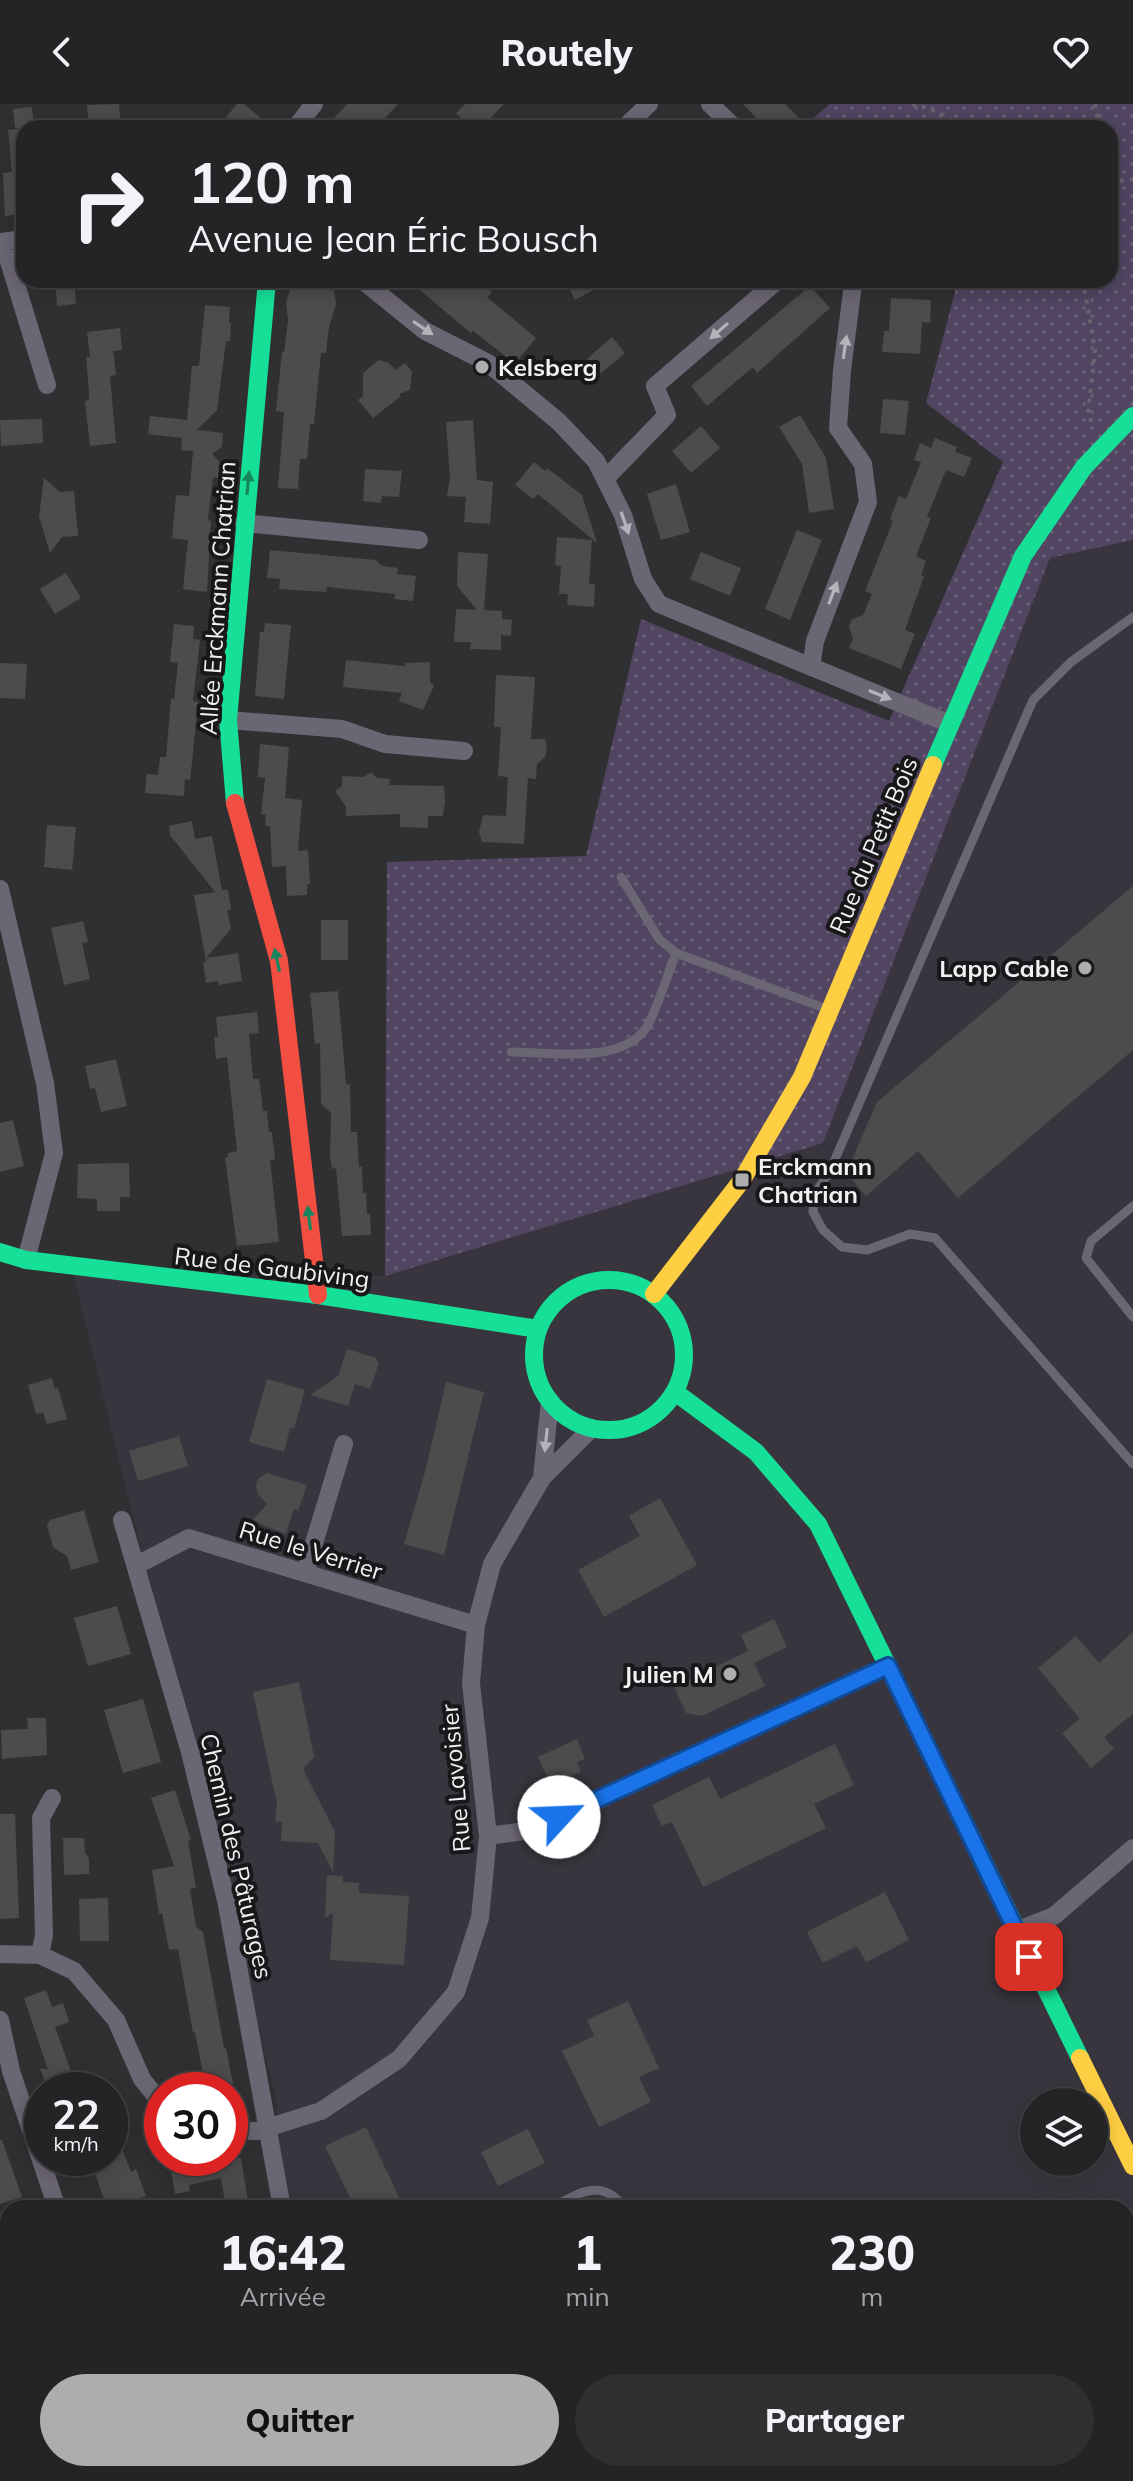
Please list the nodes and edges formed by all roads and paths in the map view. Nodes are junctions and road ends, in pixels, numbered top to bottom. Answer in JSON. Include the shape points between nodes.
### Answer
{"nodes":[{"id":1,"x":314,"y":104,"type":"edge"},
{"id":2,"x":649,"y":104,"type":"edge"},
{"id":3,"x":710,"y":104,"type":"edge"},
{"id":4,"x":912,"y":104,"type":"edge"},
{"id":5,"x":301,"y":120,"type":"edge"},
{"id":6,"x":632,"y":120,"type":"edge"},
{"id":7,"x":727,"y":120,"type":"edge"},
{"id":8,"x":953,"y":120,"type":"edge"},
{"id":9,"x":1,"y":242,"type":"edge"},
{"id":10,"x":266,"y":288,"type":"edge"},
{"id":11,"x":372,"y":288,"type":"edge"},
{"id":12,"x":769,"y":288,"type":"edge"},
{"id":13,"x":852,"y":288,"type":"edge"},
{"id":14,"x":1084,"y":288,"type":"edge"},
{"id":15,"x":47,"y":385,"type":"dead end"},
{"id":16,"x":1133,"y":416,"type":"edge"},
{"id":17,"x":1107,"y":443,"type":"junction"},
{"id":18,"x":605,"y":479,"type":"junction"},
{"id":19,"x":244,"y":523,"type":"junction"},
{"id":20,"x":419,"y":540,"type":"dead end"},
{"id":21,"x":1133,"y":617,"type":"edge"},
{"id":22,"x":811,"y":667,"type":"junction"},
{"id":23,"x":228,"y":720,"type":"junction"},
{"id":24,"x":950,"y":724,"type":"junction"},
{"id":25,"x":464,"y":751,"type":"dead end"},
{"id":26,"x":621,"y":877,"type":"dead end"},
{"id":27,"x":0,"y":889,"type":"edge"},
{"id":28,"x":676,"y":953,"type":"junction"},
{"id":29,"x":830,"y":1010,"type":"junction"},
{"id":30,"x":511,"y":1052,"type":"dead end"},
{"id":31,"x":1133,"y":1206,"type":"edge"},
{"id":32,"x":0,"y":1252,"type":"edge"},
{"id":33,"x":26,"y":1260,"type":"junction"},
{"id":34,"x":654,"y":1294,"type":"junction"},
{"id":35,"x":318,"y":1295,"type":"junction"},
{"id":36,"x":1133,"y":1317,"type":"edge"},
{"id":37,"x":538,"y":1329,"type":"junction"},
{"id":38,"x":675,"y":1392,"type":"junction"},
{"id":39,"x":550,"y":1401,"type":"junction"},
{"id":40,"x":592,"y":1428,"type":"junction"},
{"id":41,"x":344,"y":1444,"type":"dead end"},
{"id":42,"x":1133,"y":1464,"type":"edge"},
{"id":43,"x":542,"y":1478,"type":"junction"},
{"id":44,"x":122,"y":1520,"type":"dead end"},
{"id":45,"x":137,"y":1565,"type":"junction"},
{"id":46,"x":305,"y":1573,"type":"junction"},
{"id":47,"x":476,"y":1625,"type":"junction"},
{"id":48,"x":888,"y":1666,"type":"junction"},
{"id":49,"x":52,"y":1798,"type":"dead end"},
{"id":50,"x":488,"y":1836,"type":"junction"},
{"id":51,"x":1133,"y":1848,"type":"edge"},
{"id":52,"x":1016,"y":1931,"type":"junction"},
{"id":53,"x":0,"y":1954,"type":"edge"},
{"id":54,"x":40,"y":1955,"type":"junction"},
{"id":55,"x":0,"y":2020,"type":"edge"},
{"id":56,"x":144,"y":2082,"type":"edge"},
{"id":57,"x":267,"y":2128,"type":"junction"},
{"id":58,"x":248,"y":2131,"type":"edge"},
{"id":59,"x":1133,"y":2166,"type":"edge"},
{"id":60,"x":54,"y":2200,"type":"edge"},
{"id":61,"x":280,"y":2200,"type":"edge"},
{"id":62,"x":566,"y":2200,"type":"edge"},
{"id":63,"x":614,"y":2200,"type":"edge"}],
"edges":[{"from":1,"to":5,"type":"street"},
{"from":2,"to":6,"type":"street"},
{"from":3,"to":7,"type":"street"},
{"from":4,"to":8,"type":"path"},
{"from":9,"to":15,"type":"street"},
{"from":19,"to":10,"type":"street","name":"Allée Erckmann Chatrian","one_way":true},
{"from":11,"to":18,"type":"street","one_way":true,"via":[[425,331],[488,363],[559,422],[596,461]]},
{"from":12,"to":18,"type":"street","one_way":true,"via":[[655,386],[667,415]]},
{"from":22,"to":13,"type":"street","one_way":true,"via":[[815,641],[868,502],[863,464],[838,428]]},
{"from":14,"to":17,"type":"path","via":[[1095,351],[1088,413]]},
{"from":16,"to":17,"type":"street","name":"Rue du Petit Bois"},
{"from":17,"to":24,"type":"street","name":"Rue du Petit Bois","via":[[1084,467],[1023,556]]},
{"from":18,"to":22,"type":"street","one_way":true,"via":[[623,515],[643,579],[659,604]]},
{"from":19,"to":20,"type":"street"},
{"from":19,"to":23,"type":"street","name":"Allée Erckmann Chatrian"},
{"from":21,"to":42,"type":"lane","via":[[1071,662],[1033,700],[830,1171],[814,1195],[813,1212],[842,1247],[867,1250],[910,1234],[935,1238]]},
{"from":22,"to":24,"type":"street","one_way":true},
{"from":23,"to":25,"type":"street","via":[[342,729],[385,744]]},
{"from":35,"to":23,"type":"street","name":"Allée Erckmann Chatrian","one_way":true,"via":[[279,961],[235,809]]},
{"from":24,"to":29,"type":"street","name":"Rue du Petit Bois"},
{"from":26,"to":28,"type":"lane","via":[[659,939]]},
{"from":27,"to":33,"type":"street","via":[[45,1083],[54,1153]]},
{"from":28,"to":29,"type":"lane"},
{"from":28,"to":30,"type":"lane","via":[[648,1026],[628,1046],[604,1053]]},
{"from":29,"to":34,"type":"street","name":"Rue du Petit Bois","via":[[802,1077],[742,1180]]},
{"from":31,"to":36,"type":"lane","via":[[1091,1241],[1086,1258]]},
{"from":32,"to":33,"type":"street","name":"Rue de Gaubiving"},
{"from":33,"to":35,"type":"street","name":"Rue de Gaubiving"},
{"from":34,"to":37,"type":"street","via":[[633,1283],[587,1282],[550,1309]]},
{"from":34,"to":38,"type":"street","via":[[680,1328],[683,1371]]},
{"from":35,"to":37,"type":"street","name":"Rue de Gaubiving"},
{"from":37,"to":39,"type":"street","via":[[538,1379]]},
{"from":38,"to":40,"type":"street","via":[[640,1424],[617,1430]]},
{"from":38,"to":48,"type":"street","via":[[756,1452],[818,1524]]},
{"from":39,"to":40,"type":"street","via":[[569,1419]]},
{"from":39,"to":43,"type":"street","name":"Rue Lavoisier","one_way":true},
{"from":40,"to":43,"type":"street","name":"Rue Lavoisier"},
{"from":41,"to":46,"type":"street"},
{"from":43,"to":47,"type":"street","name":"Rue Lavoisier","via":[[492,1564]]},
{"from":44,"to":45,"type":"street","name":"Chemin des Pâturages"},
{"from":45,"to":46,"type":"street","name":"Rue le Verrier","via":[[189,1538]]},
{"from":45,"to":57,"type":"street","name":"Chemin des Pâturages","via":[[226,1900]]},
{"from":46,"to":47,"type":"street","name":"Rue le Verrier"},
{"from":47,"to":50,"type":"street","name":"Rue Lavoisier","via":[[471,1683]]},
{"from":48,"to":50,"type":"street","via":[[532,1830]]},
{"from":48,"to":52,"type":"street"},
{"from":49,"to":54,"type":"street","via":[[41,1818]]},
{"from":50,"to":57,"type":"street","name":"Rue Lavoisier","via":[[480,1918],[456,1992],[399,2059],[321,2111]]},
{"from":51,"to":52,"type":"street","via":[[1054,1916]]},
{"from":52,"to":59,"type":"street"},
{"from":53,"to":54,"type":"street"},
{"from":54,"to":56,"type":"street","via":[[74,1971],[116,2020]]},
{"from":55,"to":60,"type":"street","via":[[11,2071]]},
{"from":57,"to":58,"type":"street","name":"Rue Lavoisier"},
{"from":57,"to":61,"type":"street","name":"Chemin des Pâturages"},
{"from":62,"to":63,"type":"lane","via":[[585,2190],[601,2190]]}]}
